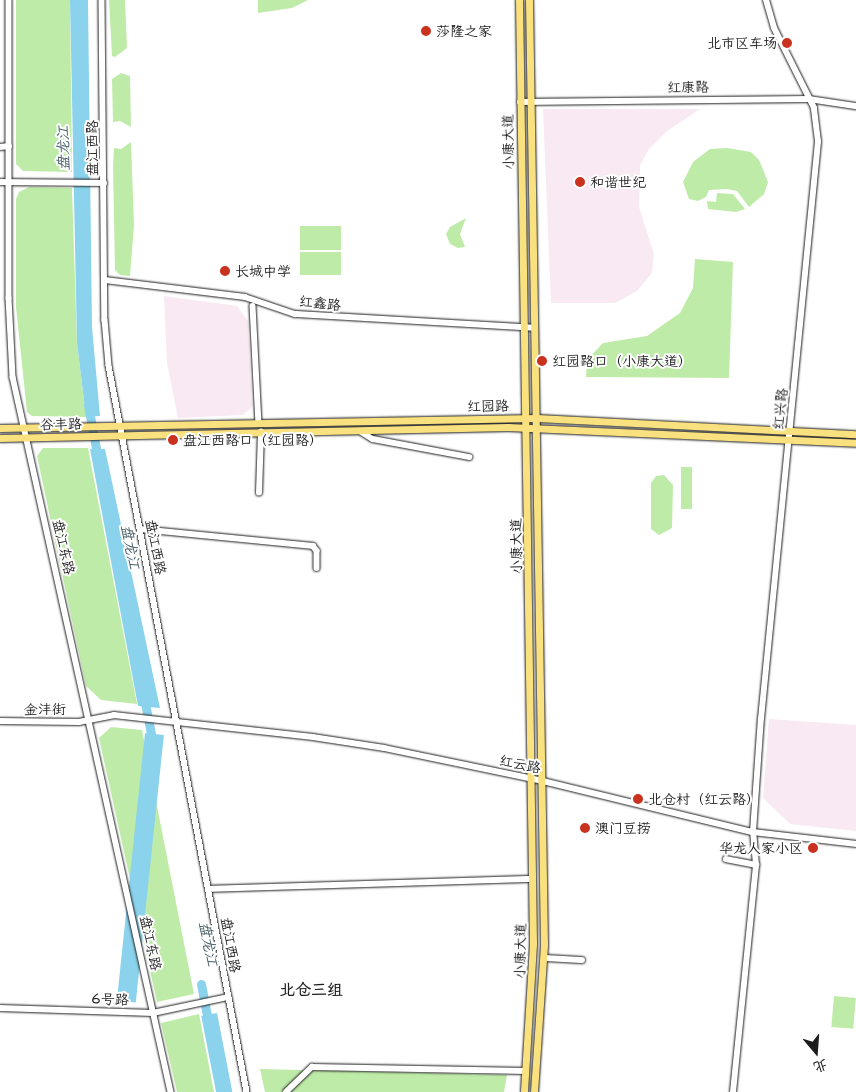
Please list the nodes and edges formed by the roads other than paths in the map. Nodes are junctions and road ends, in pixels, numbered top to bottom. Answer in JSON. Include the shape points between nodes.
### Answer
{"nodes":[{"id":1,"x":9,"y":0,"type":"edge"},
{"id":2,"x":102,"y":0,"type":"edge"},
{"id":3,"x":519,"y":0,"type":"edge"},
{"id":4,"x":530,"y":0,"type":"edge"},
{"id":5,"x":766,"y":0,"type":"edge"},
{"id":6,"x":809,"y":99,"type":"junction"},
{"id":7,"x":520,"y":102,"type":"junction"},
{"id":8,"x":530,"y":102,"type":"junction"},
{"id":9,"x":856,"y":106,"type":"edge"},
{"id":10,"x":9,"y":146,"type":"junction"},
{"id":11,"x":0,"y":147,"type":"edge"},
{"id":12,"x":0,"y":182,"type":"edge"},
{"id":13,"x":9,"y":182,"type":"junction"},
{"id":14,"x":104,"y":183,"type":"junction"},
{"id":15,"x":105,"y":280,"type":"junction"},
{"id":16,"x":252,"y":306,"type":"dead end"},
{"id":17,"x":535,"y":328,"type":"junction"},
{"id":18,"x":524,"y":329,"type":"junction"},
{"id":19,"x":527,"y":418,"type":"junction"},
{"id":20,"x":537,"y":418,"type":"junction"},
{"id":21,"x":259,"y":424,"type":"junction"},
{"id":22,"x":120,"y":426,"type":"junction"},
{"id":23,"x":537,"y":427,"type":"junction"},
{"id":24,"x":0,"y":428,"type":"edge"},
{"id":25,"x":24,"y":428,"type":"junction"},
{"id":26,"x":527,"y":428,"type":"junction"},
{"id":27,"x":790,"y":430,"type":"junction"},
{"id":28,"x":360,"y":431,"type":"junction"},
{"id":29,"x":260,"y":432,"type":"junction"},
{"id":30,"x":856,"y":434,"type":"edge"},
{"id":31,"x":122,"y":435,"type":"junction"},
{"id":32,"x":26,"y":437,"type":"junction"},
{"id":33,"x":0,"y":438,"type":"edge"},
{"id":34,"x":789,"y":438,"type":"junction"},
{"id":35,"x":856,"y":443,"type":"edge"},
{"id":36,"x":469,"y":457,"type":"dead end"},
{"id":37,"x":258,"y":493,"type":"dead end"},
{"id":38,"x":140,"y":529,"type":"junction"},
{"id":39,"x":317,"y":568,"type":"dead end"},
{"id":40,"x":114,"y":715,"type":"joint"},
{"id":41,"x":90,"y":720,"type":"junction"},
{"id":42,"x":177,"y":721,"type":"junction"},
{"id":43,"x":0,"y":722,"type":"edge"},
{"id":44,"x":532,"y":779,"type":"junction"},
{"id":45,"x":543,"y":781,"type":"junction"},
{"id":46,"x":753,"y":832,"type":"junction"},
{"id":47,"x":856,"y":844,"type":"edge"},
{"id":48,"x":726,"y":859,"type":"dead end"},
{"id":49,"x":756,"y":865,"type":"junction"},
{"id":50,"x":532,"y":879,"type":"junction"},
{"id":51,"x":208,"y":888,"type":"junction"},
{"id":52,"x":544,"y":958,"type":"junction"},
{"id":53,"x":582,"y":960,"type":"dead end"},
{"id":54,"x":228,"y":997,"type":"junction"},
{"id":55,"x":0,"y":1008,"type":"edge"},
{"id":56,"x":153,"y":1013,"type":"junction"},
{"id":57,"x":526,"y":1071,"type":"junction"},
{"id":58,"x":171,"y":1092,"type":"edge"},
{"id":59,"x":247,"y":1092,"type":"edge"},
{"id":60,"x":286,"y":1092,"type":"edge"},
{"id":61,"x":524,"y":1092,"type":"edge"},
{"id":62,"x":534,"y":1092,"type":"edge"},
{"id":63,"x":733,"y":1092,"type":"edge"}],
"edges":[{"from":1,"to":10,"type":"street","name":"盘江东路"},
{"from":2,"to":14,"type":"street","name":"盘江西路"},
{"from":3,"to":7,"type":"main road","name":"小康大道"},
{"from":4,"to":8,"type":"main road","name":"小康大道"},
{"from":5,"to":6,"type":"street","name":"红兴路","via":[[774,28]]},
{"from":6,"to":8,"type":"street","name":"红康路"},
{"from":6,"to":9,"type":"street","name":"红康路"},
{"from":6,"to":27,"type":"street","name":"红兴路","via":[[817,119],[817,169]]},
{"from":7,"to":8,"type":"street","name":"红康路"},
{"from":7,"to":18,"type":"main road","name":"小康大道"},
{"from":8,"to":17,"type":"main road","name":"小康大道"},
{"from":10,"to":11,"type":"street"},
{"from":10,"to":13,"type":"street","name":"盘江东路"},
{"from":12,"to":13,"type":"street"},
{"from":13,"to":14,"type":"street"},
{"from":13,"to":25,"type":"street","name":"盘江东路","via":[[10,352]]},
{"from":14,"to":15,"type":"street","name":"盘江西路"},
{"from":15,"to":18,"type":"street","name":"红鑫路","via":[[245,297],[295,314]]},
{"from":15,"to":22,"type":"street","name":"盘江西路","via":[[109,366]]},
{"from":16,"to":21,"type":"street"},
{"from":17,"to":18,"type":"street","name":"红鑫路"},
{"from":17,"to":20,"type":"main road","name":"小康大道"},
{"from":18,"to":19,"type":"main road","name":"小康大道"},
{"from":19,"to":20,"type":"main road","name":"红园路"},
{"from":19,"to":21,"type":"main road","name":"红园路"},
{"from":19,"to":26,"type":"main road","name":"小康大道"},
{"from":20,"to":23,"type":"main road","name":"小康大道"},
{"from":20,"to":27,"type":"main road","name":"红园路"},
{"from":21,"to":22,"type":"main road","name":"红园路"},
{"from":22,"to":25,"type":"main road","name":"谷丰路"},
{"from":22,"to":31,"type":"street","name":"盘江西路"},
{"from":23,"to":26,"type":"main road","name":"红园路"},
{"from":23,"to":34,"type":"main road","name":"红园路"},
{"from":23,"to":45,"type":"main road","name":"小康大道"},
{"from":24,"to":25,"type":"main road","name":"谷丰路"},
{"from":25,"to":32,"type":"street","name":"盘江东路"},
{"from":26,"to":28,"type":"main road","name":"红园路"},
{"from":26,"to":44,"type":"main road","name":"小康大道"},
{"from":27,"to":30,"type":"main road","name":"红园路"},
{"from":27,"to":34,"type":"street","name":"红兴路"},
{"from":28,"to":29,"type":"main road","name":"红园路"},
{"from":28,"to":36,"type":"street","via":[[372,439]]},
{"from":29,"to":31,"type":"main road","name":"红园路"},
{"from":29,"to":37,"type":"street"},
{"from":31,"to":32,"type":"main road","name":"谷丰路"},
{"from":31,"to":38,"type":"street","name":"盘江西路"},
{"from":32,"to":33,"type":"main road","name":"谷丰路"},
{"from":32,"to":41,"type":"street","name":"盘江东路"},
{"from":34,"to":35,"type":"main road","name":"红园路"},
{"from":34,"to":46,"type":"street","name":"红兴路"},
{"from":38,"to":39,"type":"street","via":[[313,546],[317,551]]},
{"from":38,"to":42,"type":"street","name":"盘江西路"},
{"from":40,"to":41,"type":"street","name":"金沣街"},
{"from":40,"to":42,"type":"street","name":"红云路"},
{"from":41,"to":43,"type":"street","name":"金沣街"},
{"from":41,"to":56,"type":"street","name":"盘江东路"},
{"from":42,"to":44,"type":"street","name":"红云路","via":[[384,748]]},
{"from":42,"to":51,"type":"street","name":"盘江西路"},
{"from":44,"to":45,"type":"street","name":"红云路"},
{"from":44,"to":50,"type":"main road","name":"小康大道"},
{"from":45,"to":46,"type":"street","name":"红云路"},
{"from":45,"to":52,"type":"main road","name":"小康大道"},
{"from":46,"to":47,"type":"street","name":"红云路"},
{"from":46,"to":49,"type":"street","name":"红兴路"},
{"from":48,"to":49,"type":"street"},
{"from":49,"to":63,"type":"street","name":"红兴路"},
{"from":50,"to":51,"type":"street"},
{"from":50,"to":57,"type":"main road","name":"小康大道","via":[[533,944]]},
{"from":51,"to":54,"type":"street","name":"盘江西路"},
{"from":52,"to":53,"type":"street"},
{"from":52,"to":62,"type":"main road","name":"小康大道"},
{"from":54,"to":56,"type":"street","name":"6号路"},
{"from":54,"to":59,"type":"street","name":"盘江西路"},
{"from":55,"to":56,"type":"street","name":"6号路"},
{"from":56,"to":58,"type":"street","name":"盘江东路"},
{"from":57,"to":60,"type":"street","via":[[312,1067]]},
{"from":57,"to":61,"type":"main road","name":"小康大道"}]}
